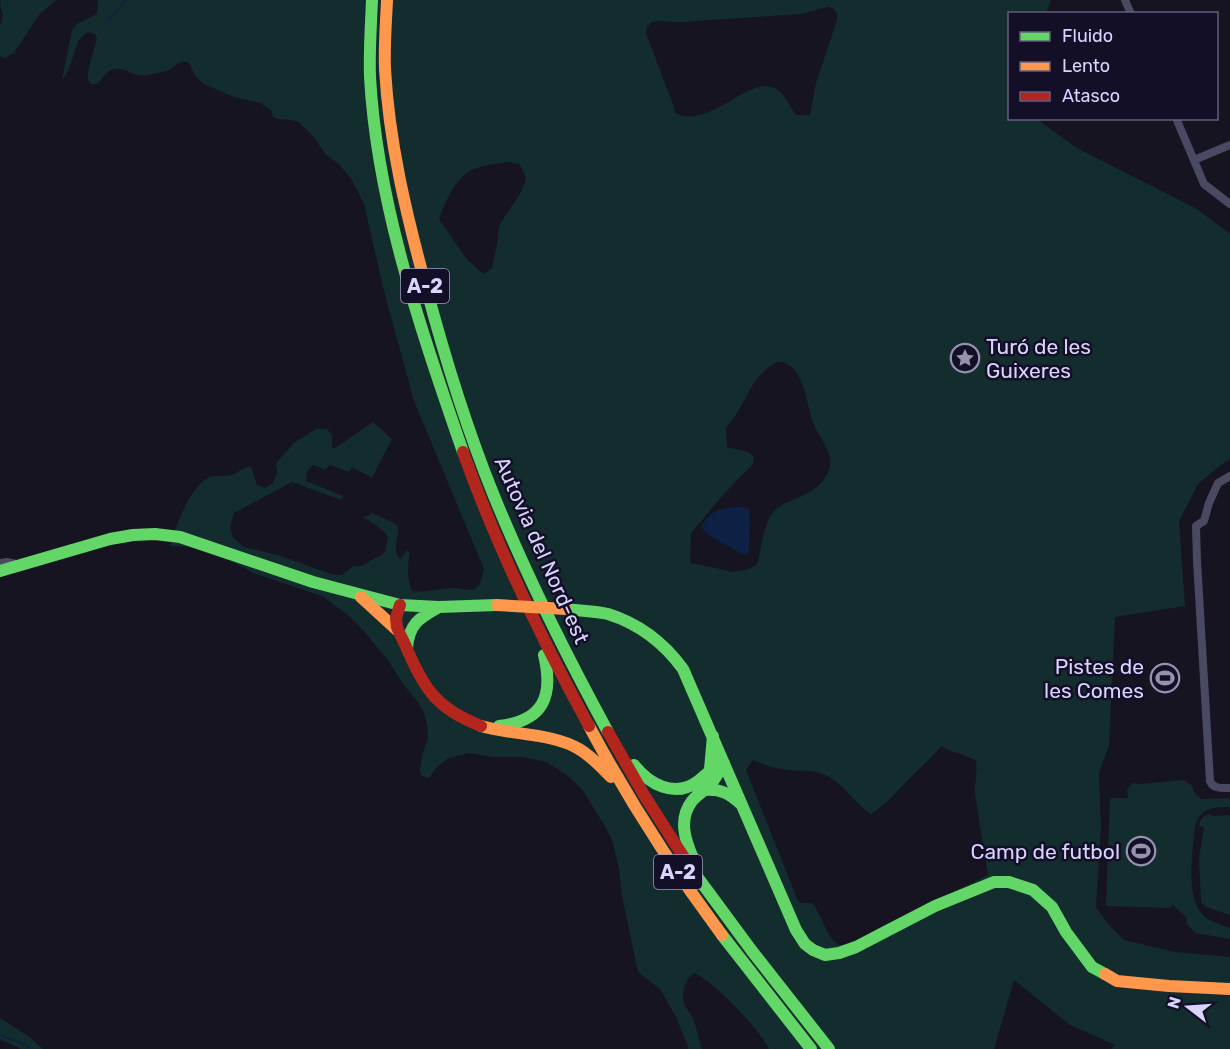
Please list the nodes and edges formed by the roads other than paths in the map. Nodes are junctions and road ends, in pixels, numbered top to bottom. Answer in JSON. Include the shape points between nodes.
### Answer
{"nodes":[{"id":1,"x":372,"y":0,"type":"edge"},
{"id":2,"x":387,"y":0,"type":"edge"},
{"id":3,"x":1177,"y":120,"type":"edge"},
{"id":4,"x":1230,"y":144,"type":"edge"},
{"id":5,"x":1194,"y":160,"type":"junction"},
{"id":6,"x":1230,"y":204,"type":"edge"},
{"id":7,"x":1230,"y":476,"type":"edge"},
{"id":8,"x":0,"y":563,"type":"edge"},
{"id":9,"x":20,"y":565,"type":"junction"},
{"id":10,"x":0,"y":571,"type":"edge"},
{"id":11,"x":360,"y":596,"type":"junction"},
{"id":12,"x":400,"y":605,"type":"junction"},
{"id":13,"x":439,"y":607,"type":"junction"},
{"id":14,"x":538,"y":628,"type":"junction"},
{"id":15,"x":404,"y":638,"type":"junction"},
{"id":16,"x":481,"y":726,"type":"junction"},
{"id":17,"x":608,"y":734,"type":"junction"},
{"id":18,"x":713,"y":736,"type":"junction"},
{"id":19,"x":724,"y":763,"type":"junction"},
{"id":20,"x":710,"y":769,"type":"junction"},
{"id":21,"x":1230,"y":788,"type":"edge"},
{"id":22,"x":704,"y":790,"type":"junction"},
{"id":23,"x":628,"y":795,"type":"junction"},
{"id":24,"x":742,"y":804,"type":"junction"},
{"id":25,"x":700,"y":880,"type":"junction"},
{"id":26,"x":1230,"y":989,"type":"edge"},
{"id":27,"x":811,"y":1049,"type":"edge"},
{"id":28,"x":829,"y":1049,"type":"edge"}],
"edges":[{"from":1,"to":14,"type":"main road","name":"Autovia del Nord-est","number":"A-2","via":[[370,86],[383,180],[406,273],[462,453]]},
{"from":2,"to":17,"type":"main road","name":"Autovia del Nord-est","number":"A-2","via":[[386,83],[394,152],[441,344],[517,548]]},
{"from":3,"to":5,"type":"street"},
{"from":4,"to":5,"type":"street"},
{"from":5,"to":6,"type":"street","via":[[1204,184]]},
{"from":7,"to":21,"type":"street","via":[[1218,483],[1204,521],[1196,526],[1209,777],[1213,786]]},
{"from":8,"to":9,"type":"street"},
{"from":9,"to":10,"type":"main road"},
{"from":9,"to":11,"type":"main road","via":[[110,539],[155,534],[180,537]]},
{"from":11,"to":12,"type":"main road"},
{"from":11,"to":15,"type":"main road"},
{"from":12,"to":13,"type":"main road"},
{"from":12,"to":15,"type":"main road","via":[[395,620]]},
{"from":13,"to":15,"type":"main road","via":[[422,616]]},
{"from":13,"to":18,"type":"main road","bridge":true,"via":[[566,609],[607,614],[632,624],[651,635],[683,669]]},
{"from":14,"to":16,"type":"main road","via":[[549,675],[543,704],[518,724]]},
{"from":14,"to":23,"type":"main road","name":"Autovia del Nord-est","number":"A-2"},
{"from":15,"to":16,"type":"main road","via":[[422,681],[436,700],[461,718]]},
{"from":16,"to":23,"type":"main road","via":[[576,748],[599,764]]},
{"from":17,"to":20,"type":"main road","via":[[639,772],[659,786],[685,788]]},
{"from":17,"to":25,"type":"main road","name":"Autovia del Nord-est","number":"A-2"},
{"from":18,"to":19,"type":"main road"},
{"from":18,"to":20,"type":"main road"},
{"from":19,"to":20,"type":"main road"},
{"from":19,"to":22,"type":"main road"},
{"from":19,"to":24,"type":"main road"},
{"from":22,"to":24,"type":"main road","via":[[723,791]]},
{"from":22,"to":25,"type":"main road","via":[[691,802],[683,828]]},
{"from":23,"to":27,"type":"main road","name":"Autovia del Nord-est","number":"A-2","via":[[731,948]]},
{"from":24,"to":26,"type":"main road","via":[[796,930],[805,944],[825,955],[856,947],[935,906],[994,882],[1009,882],[1033,890],[1052,907],[1092,968],[1117,981]]},
{"from":25,"to":28,"type":"main road","name":"Autovia del Nord-est","number":"A-2"}]}
